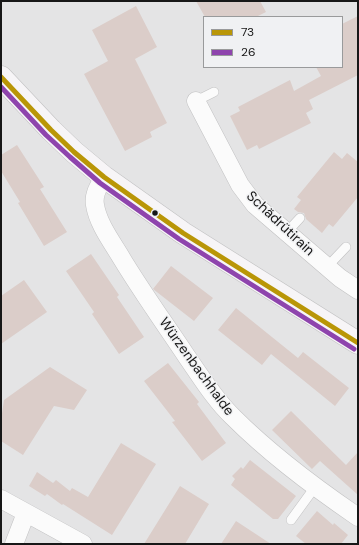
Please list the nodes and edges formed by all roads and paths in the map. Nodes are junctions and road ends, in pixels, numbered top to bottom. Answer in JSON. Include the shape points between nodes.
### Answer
{"nodes":[{"id":1,"x":1,"y":77,"type":"edge"},
{"id":2,"x":214,"y":92,"type":"dead end"},
{"id":3,"x":196,"y":101,"type":"joint"},
{"id":4,"x":104,"y":177,"type":"junction"},
{"id":5,"x":300,"y":218,"type":"dead end"},
{"id":6,"x":287,"y":232,"type":"junction"},
{"id":7,"x":346,"y":247,"type":"dead end"},
{"id":8,"x":327,"y":267,"type":"junction"},
{"id":9,"x":358,"y":290,"type":"edge"},
{"id":10,"x":358,"y":343,"type":"edge"},
{"id":11,"x":315,"y":487,"type":"junction"},
{"id":12,"x":1,"y":499,"type":"edge"},
{"id":13,"x":26,"y":513,"type":"junction"},
{"id":14,"x":358,"y":517,"type":"edge"},
{"id":15,"x":291,"y":520,"type":"dead end"},
{"id":16,"x":14,"y":544,"type":"edge"},
{"id":17,"x":83,"y":544,"type":"edge"}],
"edges":[{"from":1,"to":4,"type":"main road","via":[[51,130]]},
{"from":2,"to":3,"type":"lane"},
{"from":3,"to":6,"type":"street","name":"Schädrütirain","via":[[240,186],[255,205]]},
{"from":4,"to":10,"type":"main road","via":[[183,233]]},
{"from":4,"to":11,"type":"street","name":"Würzenbachhalde","via":[[95,197],[98,216],[152,307],[231,416],[273,455]]},
{"from":5,"to":6,"type":"lane"},
{"from":6,"to":8,"type":"street","name":"Schädrütirain"},
{"from":7,"to":8,"type":"lane"},
{"from":8,"to":9,"type":"street","name":"Schädrütirain"},
{"from":11,"to":14,"type":"street","name":"Würzenbachhalde"},
{"from":11,"to":15,"type":"lane"},
{"from":12,"to":13,"type":"street"},
{"from":13,"to":16,"type":"street"},
{"from":13,"to":17,"type":"street"}]}
